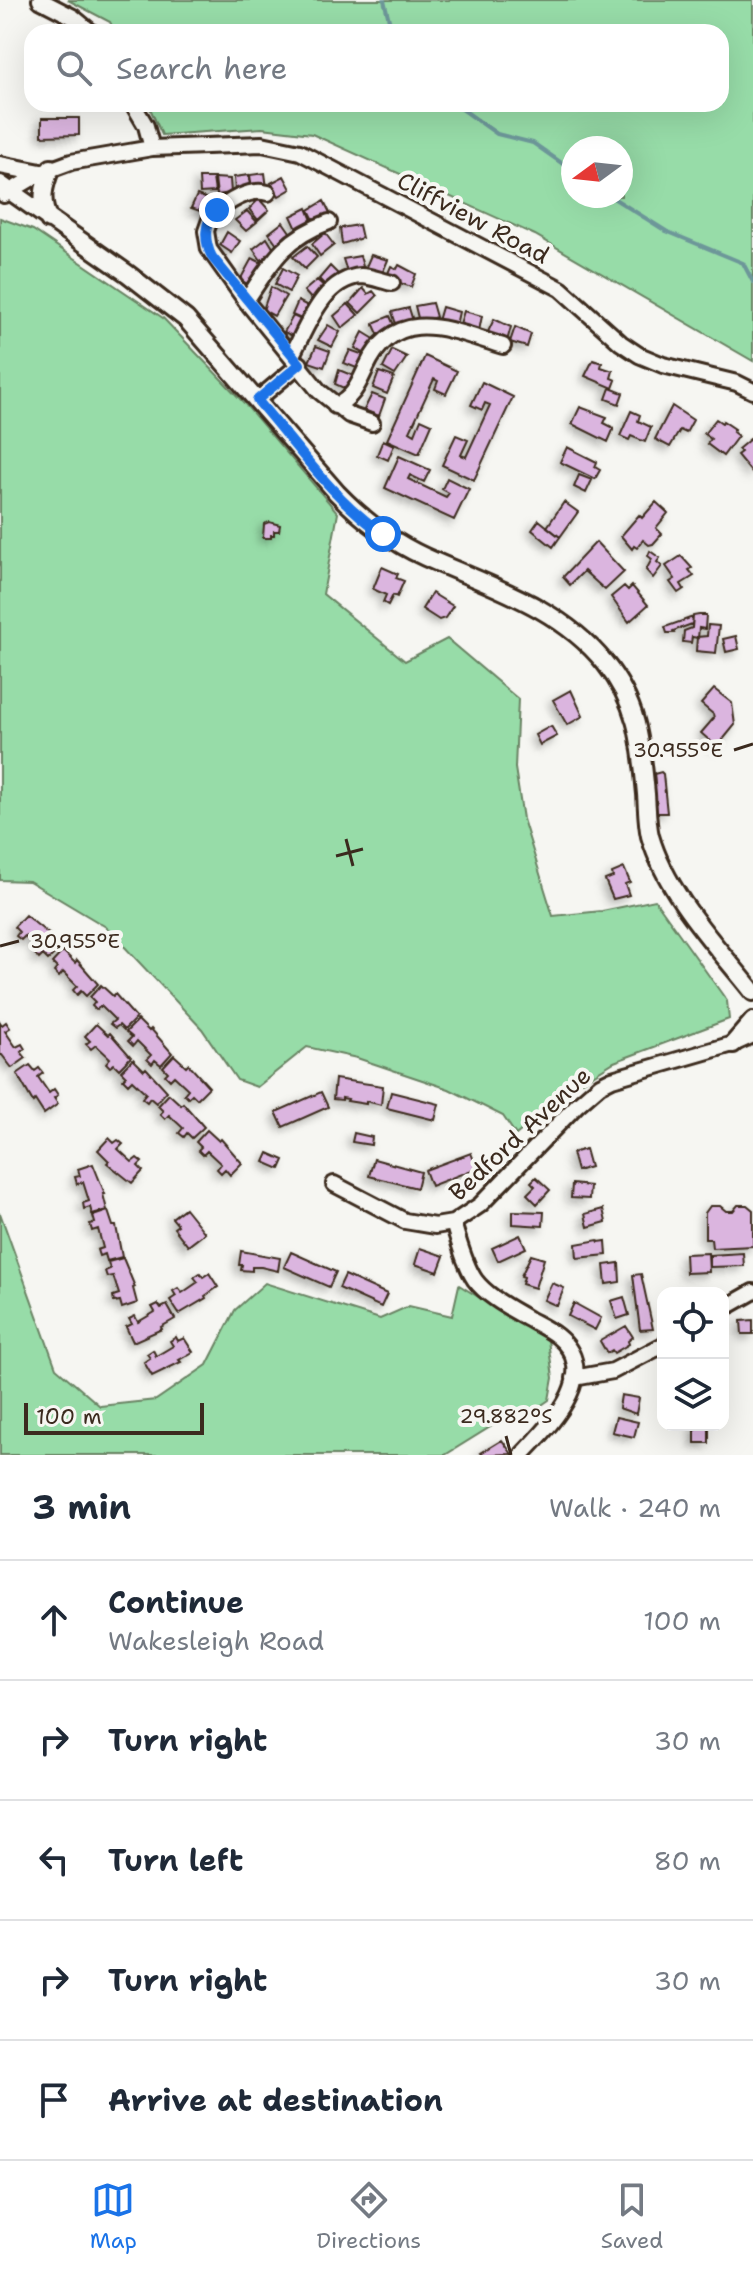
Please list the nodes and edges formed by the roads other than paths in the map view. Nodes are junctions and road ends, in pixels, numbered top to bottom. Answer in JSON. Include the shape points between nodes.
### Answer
{"nodes":[{"id":1,"x":40,"y":0,"type":"edge"},
{"id":2,"x":81,"y":24,"type":"edge"},
{"id":3,"x":138,"y":112,"type":"edge"},
{"id":4,"x":152,"y":148,"type":"junction"},
{"id":5,"x":0,"y":165,"type":"edge"},
{"id":6,"x":46,"y":170,"type":"junction"},
{"id":7,"x":7,"y":193,"type":"edge"},
{"id":8,"x":268,"y":193,"type":"dead end"},
{"id":9,"x":50,"y":221,"type":"junction"},
{"id":10,"x":329,"y":222,"type":"dead end"},
{"id":11,"x":392,"y":283,"type":"dead end"},
{"id":12,"x":246,"y":301,"type":"junction"},
{"id":13,"x":503,"y":346,"type":"dead end"},
{"id":14,"x":296,"y":360,"type":"junction"},
{"id":15,"x":753,"y":391,"type":"edge"},
{"id":16,"x":257,"y":400,"type":"junction"},
{"id":17,"x":335,"y":406,"type":"junction"},
{"id":18,"x":372,"y":423,"type":"dead end"},
{"id":19,"x":753,"y":992,"type":"edge"},
{"id":20,"x":753,"y":1021,"type":"edge"},
{"id":21,"x":753,"y":1035,"type":"edge"},
{"id":22,"x":733,"y":1044,"type":"junction"},
{"id":23,"x":334,"y":1184,"type":"dead end"},
{"id":24,"x":453,"y":1223,"type":"junction"},
{"id":25,"x":753,"y":1292,"type":"edge"},
{"id":26,"x":729,"y":1306,"type":"edge"},
{"id":27,"x":657,"y":1348,"type":"edge"},
{"id":28,"x":574,"y":1378,"type":"junction"},
{"id":29,"x":522,"y":1455,"type":"edge"}],
"edges":[{"from":1,"to":2,"type":"street"},
{"from":3,"to":4,"type":"street"},
{"from":4,"to":6,"type":"street","name":"Cliffview Road"},
{"from":4,"to":15,"type":"street","name":"Cliffview Road","via":[[262,144],[300,152],[561,289],[639,355]]},
{"from":5,"to":6,"type":"main road"},
{"from":6,"to":7,"type":"street","name":"Cliffview Road"},
{"from":6,"to":9,"type":"main road","via":[[42,201]]},
{"from":7,"to":9,"type":"main road"},
{"from":8,"to":12,"type":"street","via":[[249,193],[217,210],[208,221],[209,249]]},
{"from":9,"to":16,"type":"main road","via":[[186,319]]},
{"from":10,"to":12,"type":"street","via":[[286,245]]},
{"from":11,"to":14,"type":"street","via":[[360,276],[334,287],[319,306]]},
{"from":12,"to":14,"type":"street"},
{"from":13,"to":17,"type":"street","via":[[427,325],[398,331],[379,343],[352,395]]},
{"from":14,"to":16,"type":"street"},
{"from":14,"to":17,"type":"street"},
{"from":16,"to":19,"type":"main road","via":[[362,518],[424,556],[517,595],[562,623],[604,661],[631,704],[639,728],[649,833],[659,862]]},
{"from":17,"to":18,"type":"street"},
{"from":20,"to":22,"type":"main road"},
{"from":21,"to":22,"type":"street","name":"Bedford Avenue"},
{"from":22,"to":24,"type":"street","name":"Bedford Avenue","via":[[600,1085],[480,1205]]},
{"from":23,"to":24,"type":"street","name":"Bedford Avenue","via":[[405,1221]]},
{"from":24,"to":28,"type":"street","name":"Bedford Avenue","via":[[476,1281],[557,1336],[569,1353]]},
{"from":25,"to":26,"type":"street"},
{"from":27,"to":28,"type":"street","via":[[613,1371]]},
{"from":28,"to":29,"type":"street","via":[[562,1410]]}]}
